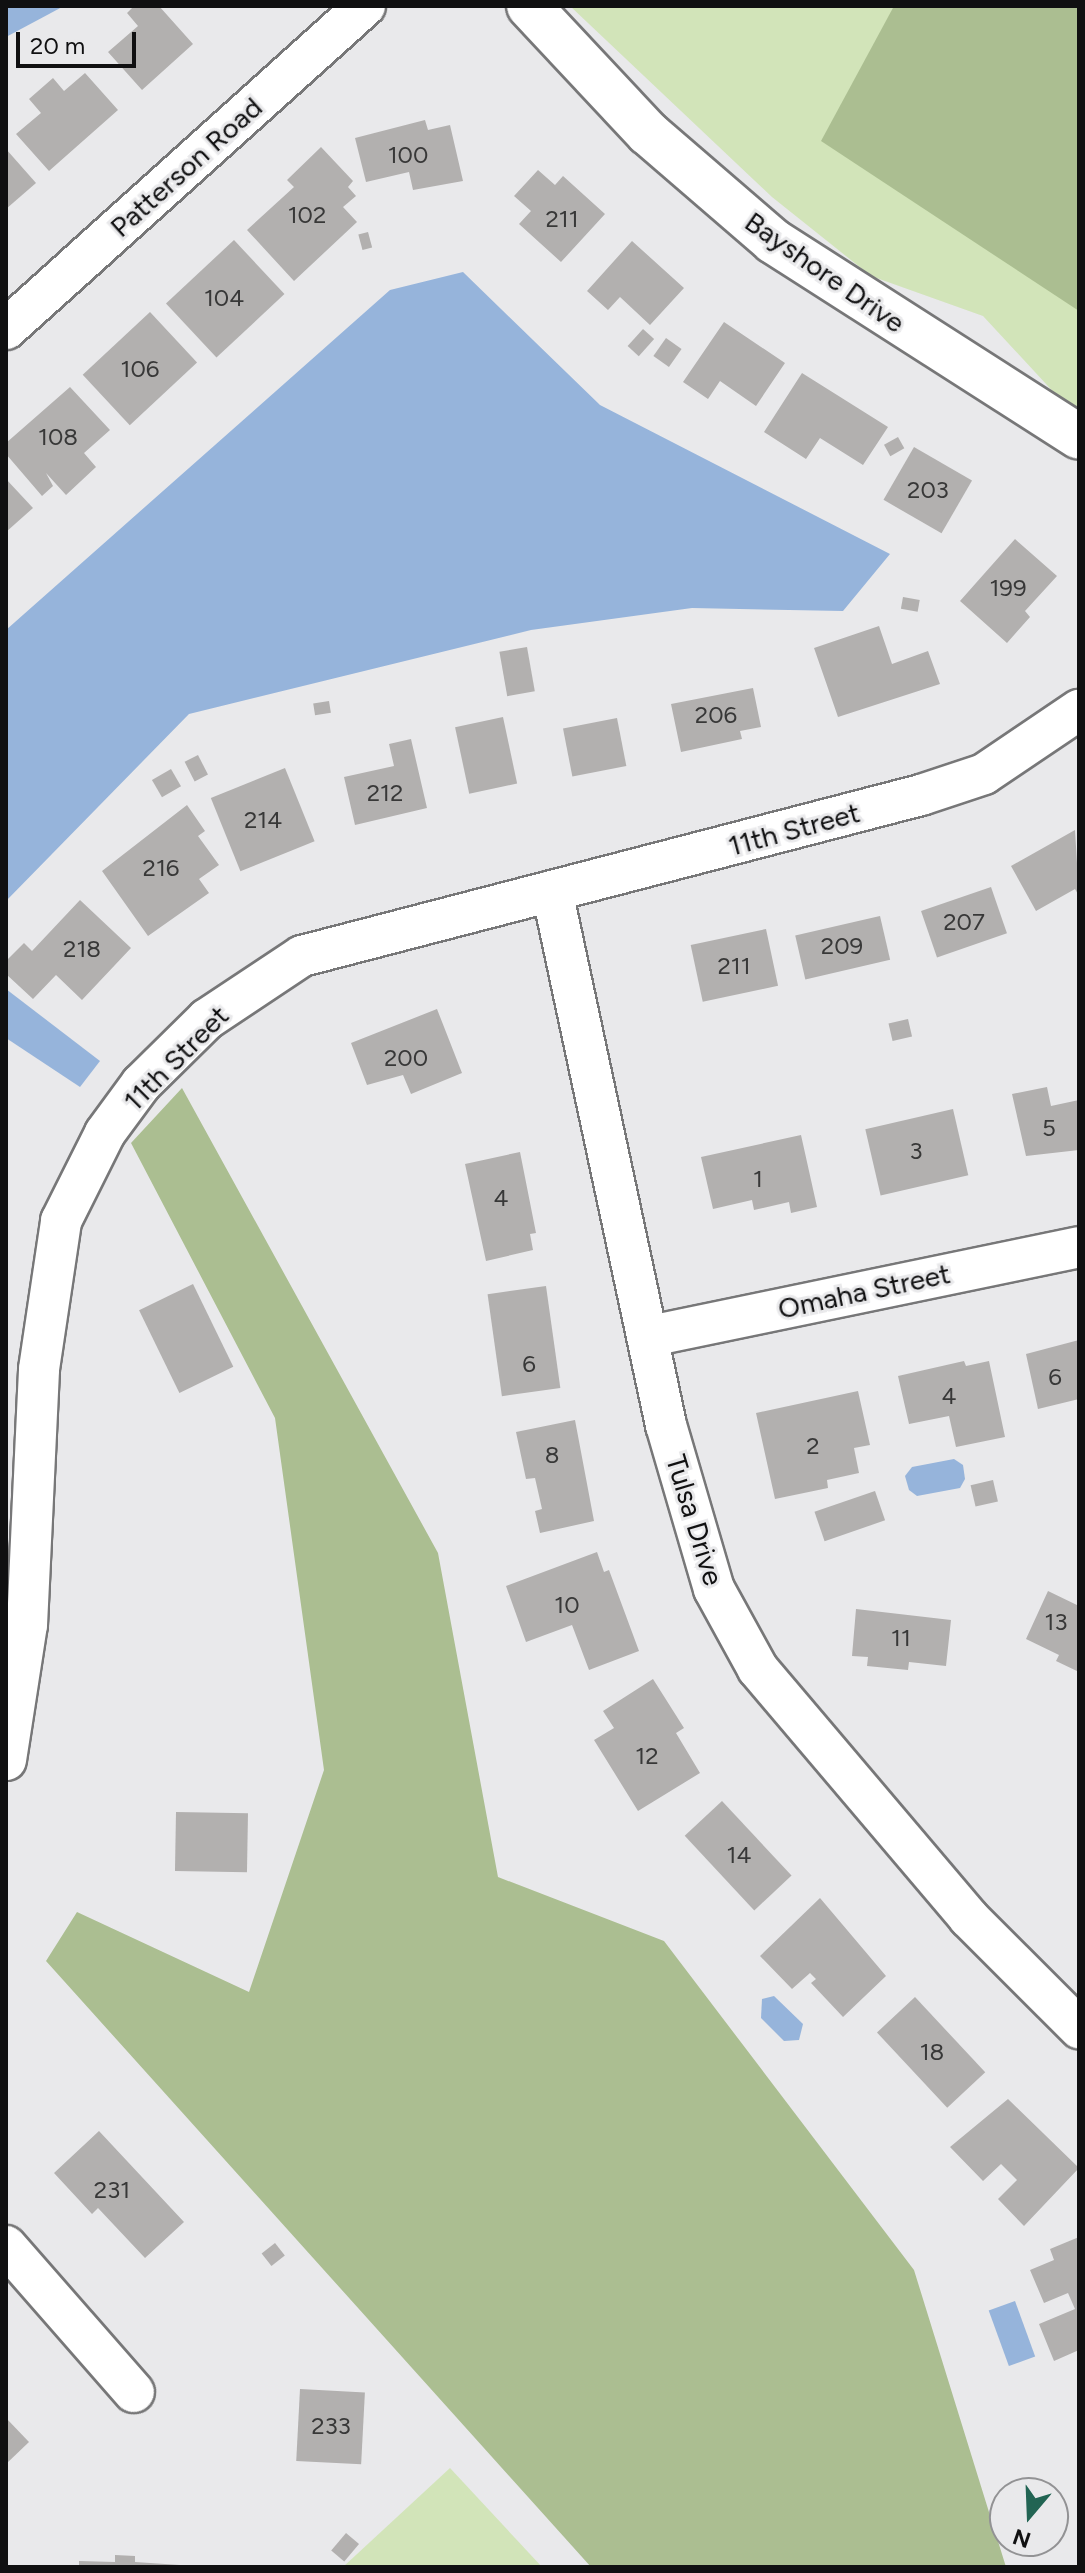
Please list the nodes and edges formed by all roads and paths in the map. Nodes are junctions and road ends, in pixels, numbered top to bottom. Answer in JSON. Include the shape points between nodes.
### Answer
{"nodes":[{"id":1,"x":365,"y":6,"type":"edge"},
{"id":2,"x":529,"y":6,"type":"edge"},
{"id":3,"x":6,"y":329,"type":"edge"},
{"id":4,"x":1079,"y":437,"type":"edge"},
{"id":5,"x":1079,"y":710,"type":"edge"},
{"id":6,"x":552,"y":891,"type":"junction"},
{"id":7,"x":1079,"y":1247,"type":"edge"},
{"id":8,"x":650,"y":1336,"type":"junction"},
{"id":9,"x":16,"y":1624,"type":"edge"},
{"id":10,"x":6,"y":1760,"type":"edge"},
{"id":11,"x":1079,"y":2028,"type":"edge"},
{"id":12,"x":6,"y":2246,"type":"edge"},
{"id":13,"x":134,"y":2392,"type":"dead end"}],
"edges":[{"from":1,"to":3,"type":"street","name":"Patterson Road"},
{"from":2,"to":4,"type":"street","name":"Bayshore Drive","via":[[648,133],[773,241]]},
{"from":5,"to":6,"type":"street","name":"11th Street","via":[[984,774]]},
{"from":6,"to":8,"type":"street","name":"Tulsa Drive"},
{"from":6,"to":9,"type":"street","name":"11th Street","via":[[302,956],[207,1019],[141,1084],[105,1133],[61,1221],[47,1294]]},
{"from":7,"to":8,"type":"street","name":"Omaha Street"},
{"from":8,"to":11,"type":"street","name":"Tulsa Drive","via":[[666,1425],[714,1589],[758,1669],[969,1918]]},
{"from":9,"to":10,"type":"street","name":"11th Street"},
{"from":12,"to":13,"type":"street"}]}
